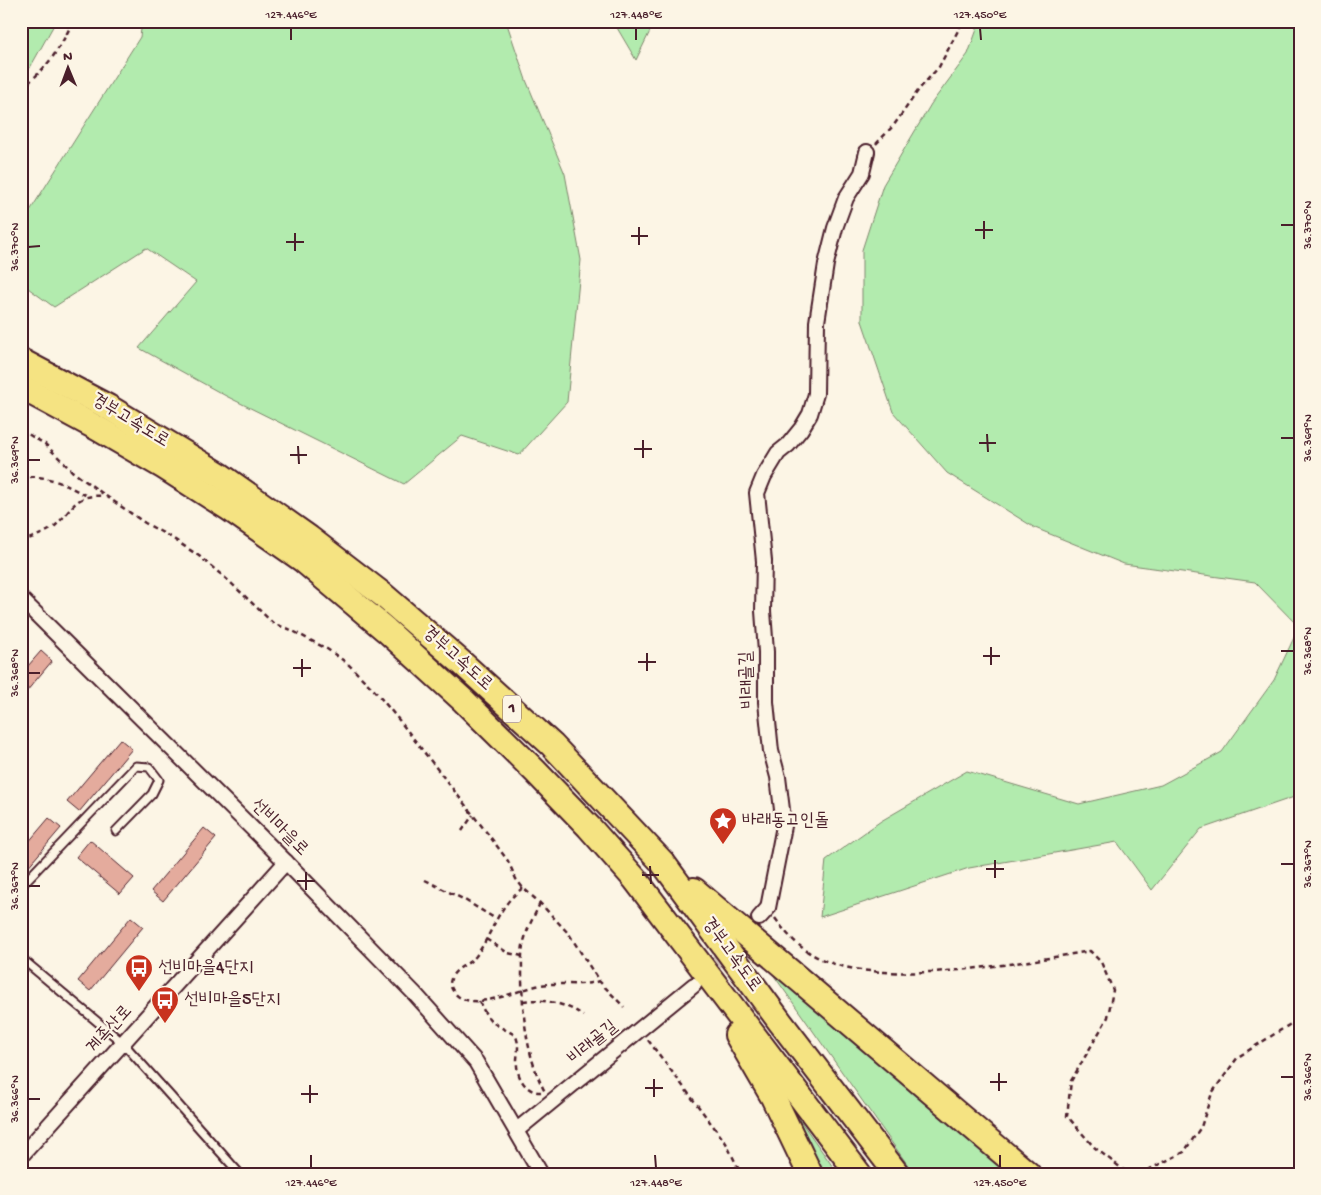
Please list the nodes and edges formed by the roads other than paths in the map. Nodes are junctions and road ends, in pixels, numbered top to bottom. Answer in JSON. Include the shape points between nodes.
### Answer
{"nodes":[{"id":1,"x":867,"y":152,"type":"road end"},
{"id":2,"x":21,"y":361,"type":"edge"},
{"id":3,"x":21,"y":387,"type":"edge"},
{"id":4,"x":21,"y":599,"type":"edge"},
{"id":5,"x":116,"y":831,"type":"dead end"},
{"id":6,"x":286,"y":862,"type":"junction"},
{"id":7,"x":663,"y":864,"type":"junction"},
{"id":8,"x":635,"y":879,"type":"junction"},
{"id":9,"x":21,"y":886,"type":"edge"},
{"id":10,"x":764,"y":913,"type":"tunnel mouth"},
{"id":11,"x":21,"y":958,"type":"edge"},
{"id":12,"x":694,"y":985,"type":"tunnel mouth"},
{"id":13,"x":123,"y":1043,"type":"junction"},
{"id":14,"x":517,"y":1130,"type":"junction"},
{"id":15,"x":21,"y":1156,"type":"edge"},
{"id":16,"x":240,"y":1174,"type":"edge"},
{"id":17,"x":541,"y":1174,"type":"edge"},
{"id":18,"x":810,"y":1174,"type":"edge"},
{"id":19,"x":859,"y":1174,"type":"edge"},
{"id":20,"x":897,"y":1174,"type":"edge"},
{"id":21,"x":1028,"y":1174,"type":"edge"}],
"edges":[{"from":1,"to":10,"type":"street","name":"비래골길","via":[[862,173],[846,198],[835,228],[826,264],[817,322],[816,394],[810,414],[778,454],[757,493],[764,561],[766,702],[784,826]]},
{"from":2,"to":7,"type":"highway","name":"경부고속도로","number":"1","via":[[108,407],[220,475],[384,595],[552,745]]},
{"from":3,"to":8,"type":"highway","name":"경부고속도로","number":"1","via":[[164,467],[303,560],[464,701],[542,778]]},
{"from":4,"to":6,"type":"street","name":"선비마을로"},
{"from":5,"to":9,"type":"lane","via":[[152,794],[159,780],[149,767],[136,766]]},
{"from":6,"to":13,"type":"street","name":"계족산로"},
{"from":6,"to":14,"type":"street","name":"선비마을로","via":[[373,949],[476,1062]]},
{"from":7,"to":20,"type":"highway","name":"경부고속도로","number":"1"},
{"from":7,"to":21,"type":"highway"},
{"from":8,"to":18,"type":"highway","via":[[707,984],[774,1097]]},
{"from":8,"to":19,"type":"highway","name":"경부고속도로","number":"1"},
{"from":11,"to":13,"type":"lane"},
{"from":12,"to":14,"type":"street","name":"비래골길"},
{"from":13,"to":15,"type":"street","name":"계족산로"},
{"from":13,"to":16,"type":"lane"},
{"from":14,"to":17,"type":"street","name":"선비마을로"}]}
